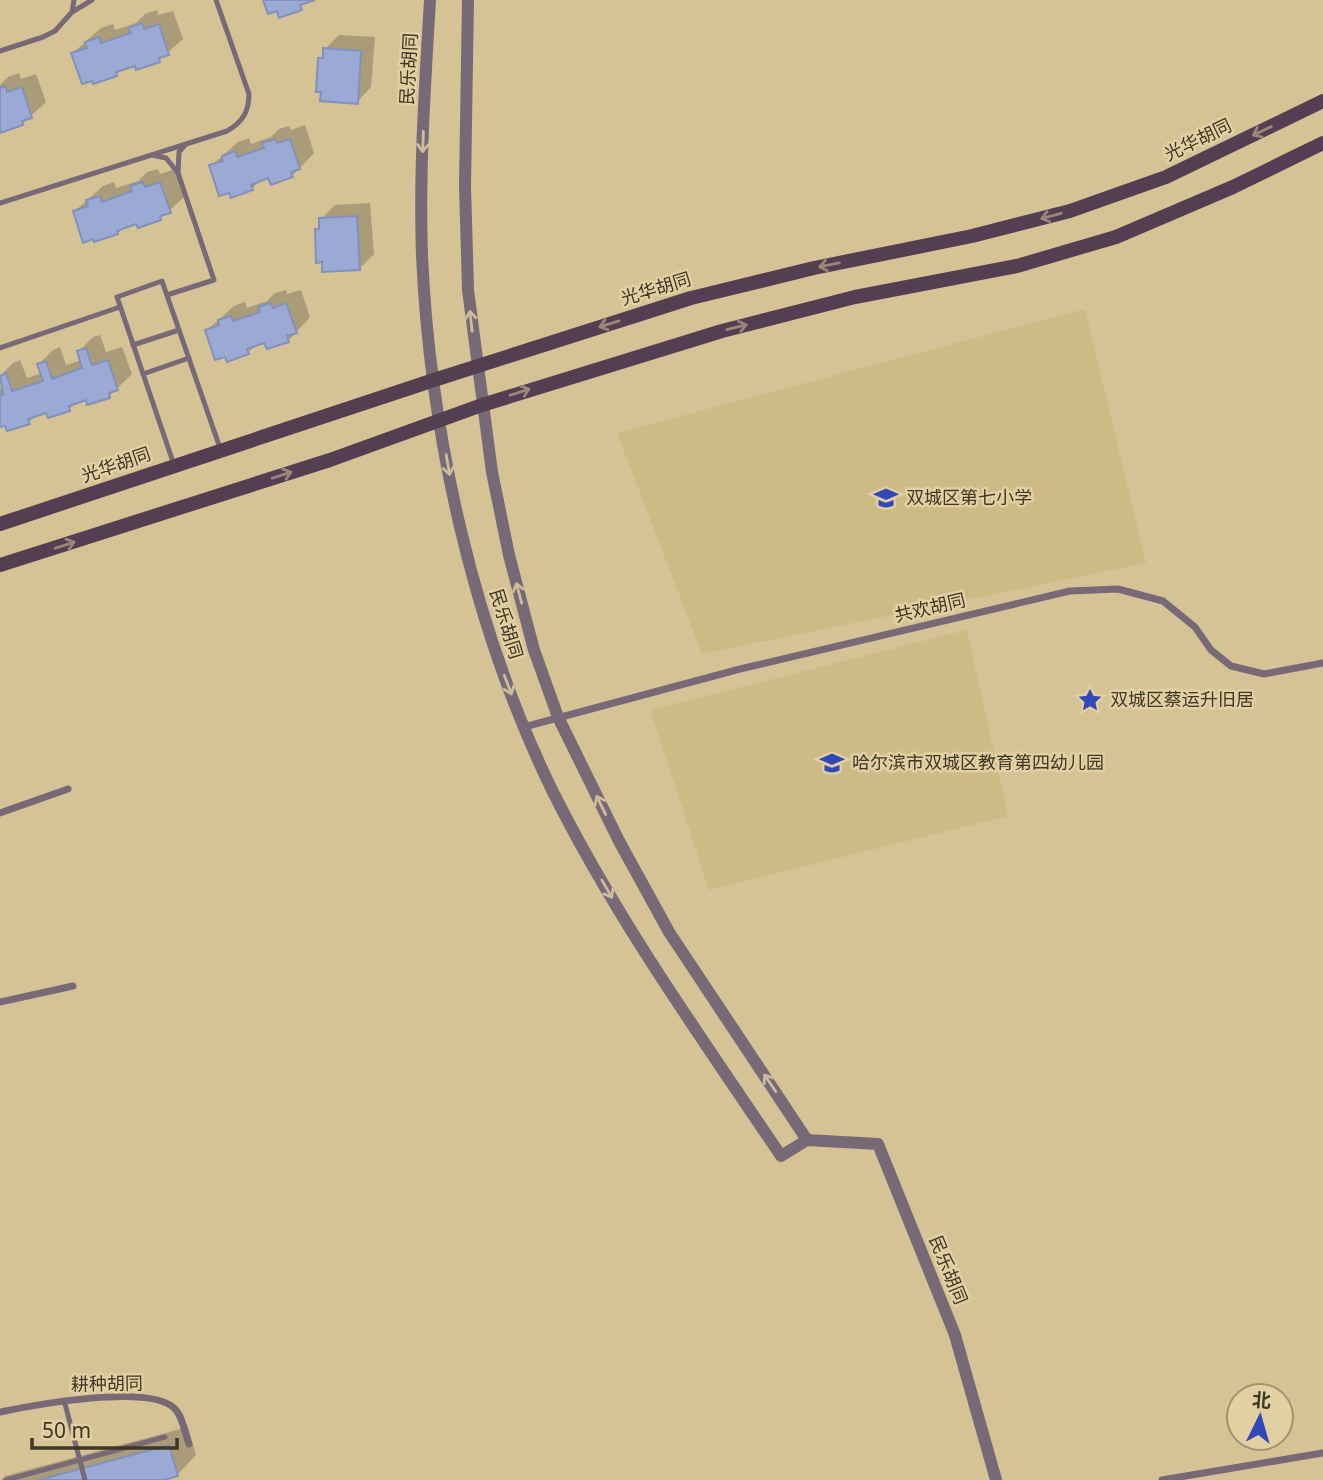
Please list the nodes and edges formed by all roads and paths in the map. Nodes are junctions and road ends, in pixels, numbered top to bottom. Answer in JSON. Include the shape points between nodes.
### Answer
{"nodes":[{"id":1,"x":74,"y":0,"type":"edge"},
{"id":2,"x":92,"y":0,"type":"edge"},
{"id":3,"x":214,"y":0,"type":"edge"},
{"id":4,"x":430,"y":0,"type":"edge"},
{"id":5,"x":468,"y":0,"type":"edge"},
{"id":6,"x":72,"y":12,"type":"junction"},
{"id":7,"x":0,"y":51,"type":"edge"},
{"id":8,"x":1323,"y":101,"type":"edge"},
{"id":9,"x":188,"y":143,"type":"junction"},
{"id":10,"x":1323,"y":143,"type":"edge"},
{"id":11,"x":145,"y":156,"type":"junction"},
{"id":12,"x":178,"y":173,"type":"junction"},
{"id":13,"x":0,"y":203,"type":"edge"},
{"id":14,"x":167,"y":295,"type":"junction"},
{"id":15,"x":120,"y":307,"type":"junction"},
{"id":16,"x":179,"y":330,"type":"junction"},
{"id":17,"x":133,"y":345,"type":"junction"},
{"id":18,"x":0,"y":348,"type":"edge"},
{"id":19,"x":189,"y":358,"type":"junction"},
{"id":20,"x":476,"y":367,"type":"junction"},
{"id":21,"x":143,"y":374,"type":"junction"},
{"id":22,"x":434,"y":380,"type":"junction"},
{"id":23,"x":482,"y":405,"type":"junction"},
{"id":24,"x":440,"y":419,"type":"junction"},
{"id":25,"x":221,"y":450,"type":"junction"},
{"id":26,"x":174,"y":465,"type":"junction"},
{"id":27,"x":0,"y":524,"type":"edge"},
{"id":28,"x":0,"y":565,"type":"edge"},
{"id":29,"x":1323,"y":663,"type":"edge"},
{"id":30,"x":558,"y":718,"type":"junction"},
{"id":31,"x":524,"y":727,"type":"junction"},
{"id":32,"x":68,"y":789,"type":"dead end"},
{"id":33,"x":0,"y":813,"type":"edge"},
{"id":34,"x":73,"y":986,"type":"dead end"},
{"id":35,"x":0,"y":1002,"type":"edge"},
{"id":36,"x":807,"y":1140,"type":"junction"},
{"id":37,"x":64,"y":1400,"type":"junction"},
{"id":38,"x":0,"y":1412,"type":"edge"},
{"id":39,"x":165,"y":1437,"type":"dead end"},
{"id":40,"x":189,"y":1444,"type":"dead end"},
{"id":41,"x":1323,"y":1453,"type":"edge"},
{"id":42,"x":80,"y":1460,"type":"junction"},
{"id":43,"x":6,"y":1480,"type":"edge"},
{"id":44,"x":85,"y":1480,"type":"edge"},
{"id":45,"x":996,"y":1480,"type":"edge"},
{"id":46,"x":1162,"y":1480,"type":"edge"}],
"edges":[{"from":1,"to":6,"type":"lane"},
{"from":2,"to":6,"type":"lane"},
{"from":3,"to":9,"type":"lane","via":[[249,94],[249,106],[228,131]]},
{"from":4,"to":22,"type":"street","name":"民乐胡同","one_way":true,"via":[[422,244]]},
{"from":20,"to":5,"type":"street","name":"民乐胡同","one_way":true,"via":[[465,186]]},
{"from":6,"to":7,"type":"lane","via":[[55,31]]},
{"from":8,"to":20,"type":"main road","name":"光华胡同","one_way":true,"via":[[1166,177],[1070,211],[691,298]]},
{"from":9,"to":11,"type":"lane"},
{"from":9,"to":12,"type":"lane","via":[[179,152]]},
{"from":23,"to":10,"type":"main road","one_way":true,"via":[[722,331],[855,297],[1017,266],[1116,237]]},
{"from":11,"to":12,"type":"lane","via":[[166,158]]},
{"from":11,"to":13,"type":"lane"},
{"from":12,"to":14,"type":"lane","via":[[214,280]]},
{"from":14,"to":15,"type":"lane","via":[[162,281],[117,297]]},
{"from":14,"to":16,"type":"lane"},
{"from":15,"to":17,"type":"lane"},
{"from":15,"to":18,"type":"lane"},
{"from":16,"to":17,"type":"lane"},
{"from":16,"to":19,"type":"lane"},
{"from":17,"to":21,"type":"lane"},
{"from":19,"to":21,"type":"lane"},
{"from":19,"to":25,"type":"lane"},
{"from":20,"to":22,"type":"main road","name":"光华胡同"},
{"from":20,"to":23,"type":"street","name":"民乐胡同"},
{"from":21,"to":26,"type":"lane"},
{"from":22,"to":24,"type":"street","name":"民乐胡同"},
{"from":22,"to":25,"type":"main road","name":"光华胡同"},
{"from":23,"to":24,"type":"main road"},
{"from":30,"to":23,"type":"street","name":"民乐胡同","one_way":true,"via":[[509,555]]},
{"from":28,"to":24,"type":"main road","one_way":true,"via":[[330,460]]},
{"from":24,"to":31,"type":"street","name":"民乐胡同","one_way":true,"via":[[468,558]]},
{"from":25,"to":26,"type":"main road","name":"光华胡同"},
{"from":26,"to":27,"type":"main road","name":"光华胡同"},
{"from":29,"to":30,"type":"street","name":"共欢胡同","via":[[1264,674],[1231,666],[1211,650],[1195,626],[1163,601],[1118,589],[1070,591],[740,669]]},
{"from":30,"to":31,"type":"street","name":"共欢胡同"},
{"from":36,"to":30,"type":"street","name":"民乐胡同","one_way":true,"via":[[669,932]]},
{"from":31,"to":36,"type":"street","name":"民乐胡同","one_way":true,"via":[[564,812],[635,937],[781,1156]]},
{"from":32,"to":33,"type":"street"},
{"from":34,"to":35,"type":"street"},
{"from":36,"to":45,"type":"street","name":"民乐胡同","via":[[878,1144],[955,1335]]},
{"from":37,"to":38,"type":"street","name":"耕种胡同"},
{"from":37,"to":40,"type":"street","name":"耕种胡同","via":[[121,1397],[164,1401],[177,1410]]},
{"from":37,"to":42,"type":"lane"},
{"from":39,"to":42,"type":"lane"},
{"from":41,"to":46,"type":"street"},
{"from":42,"to":43,"type":"lane"},
{"from":42,"to":44,"type":"lane"}]}
